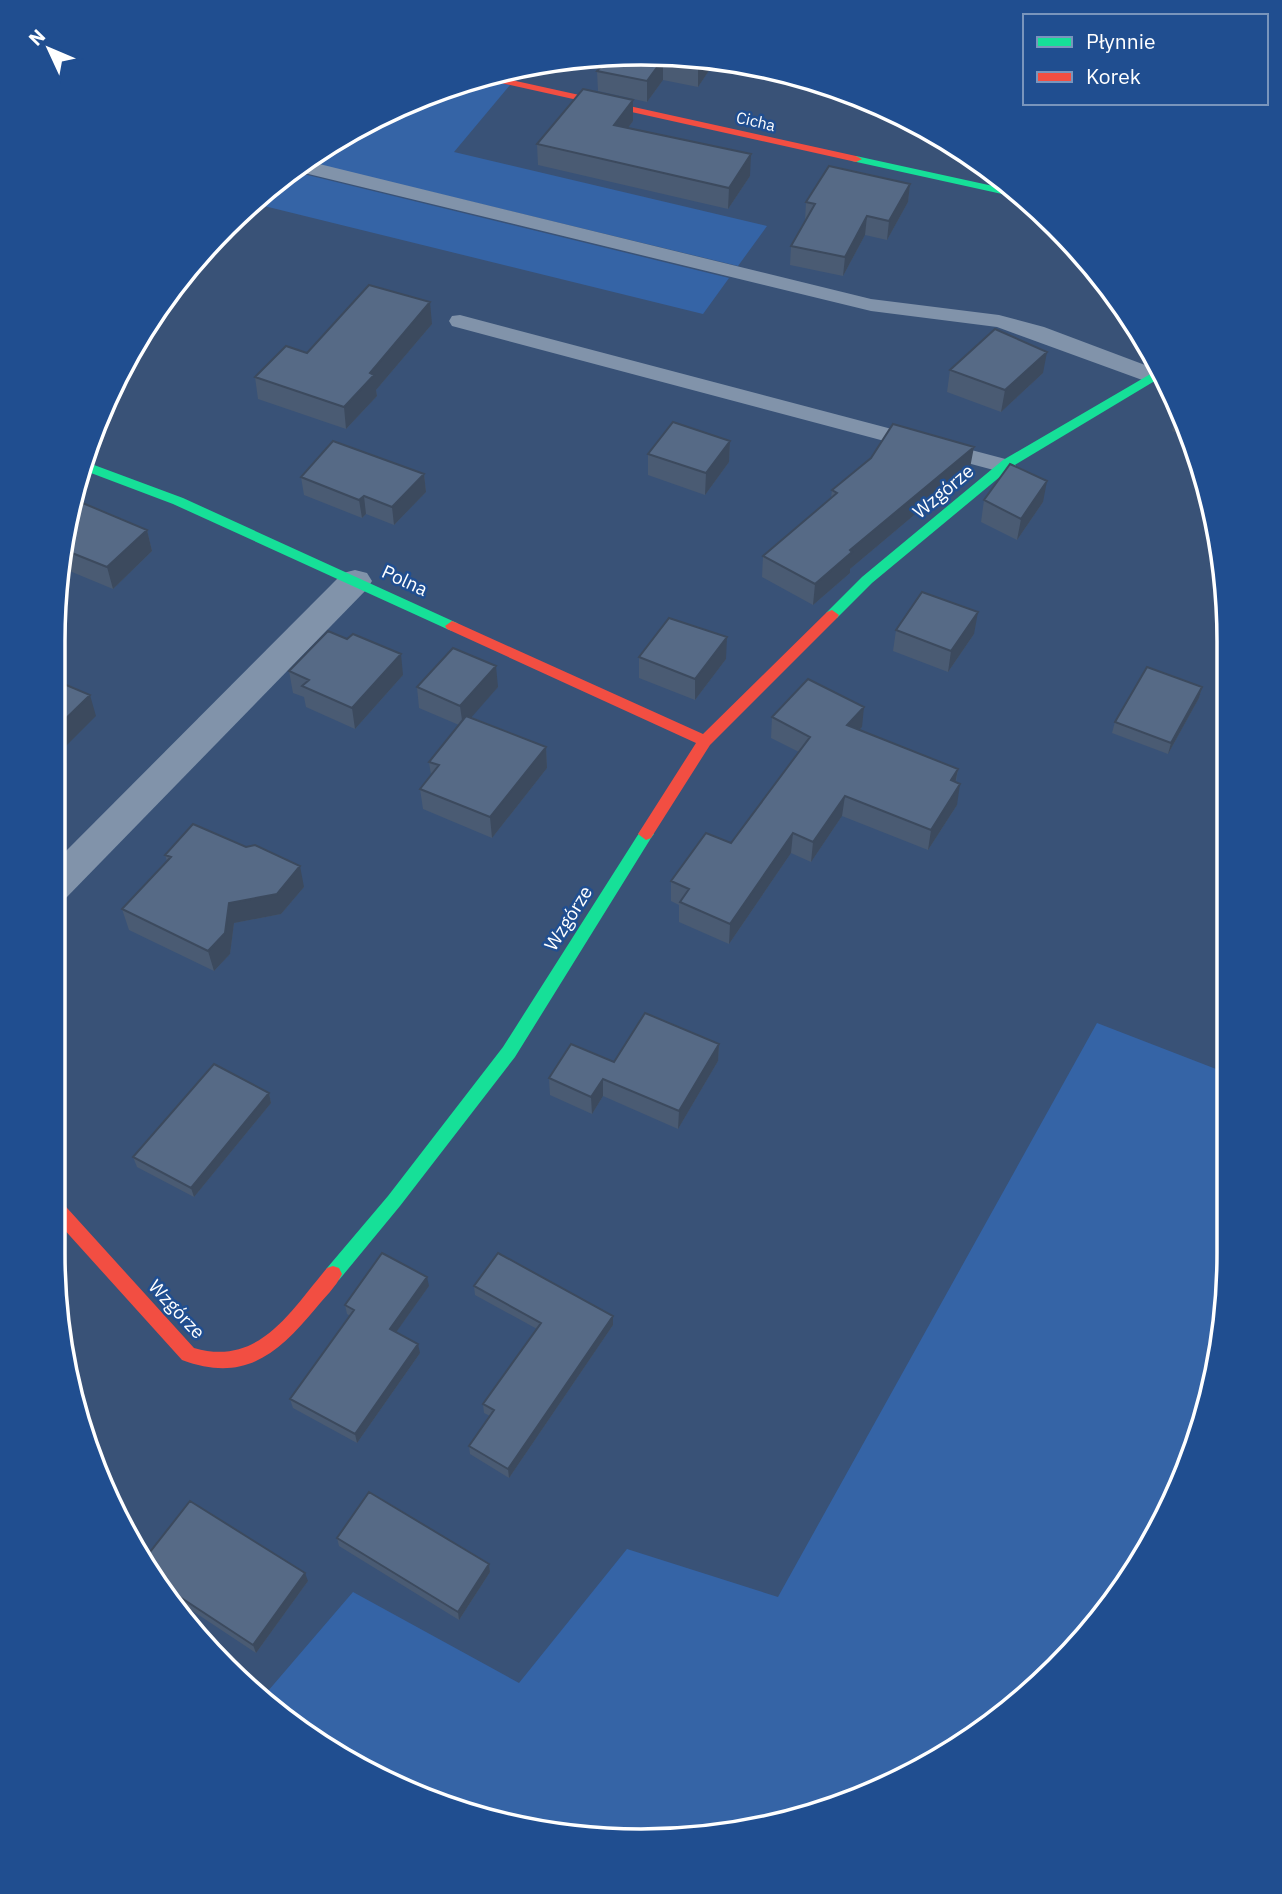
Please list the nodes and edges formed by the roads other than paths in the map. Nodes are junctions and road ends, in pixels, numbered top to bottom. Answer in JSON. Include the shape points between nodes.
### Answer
{"nodes":[{"id":1,"x":503,"y":82,"type":"edge"},
{"id":2,"x":312,"y":168,"type":"edge"},
{"id":3,"x":1001,"y":191,"type":"edge"},
{"id":4,"x":460,"y":321,"type":"dead end"},
{"id":5,"x":1150,"y":372,"type":"edge"},
{"id":6,"x":1153,"y":377,"type":"edge"},
{"id":7,"x":1005,"y":466,"type":"junction"},
{"id":8,"x":91,"y":469,"type":"edge"},
{"id":9,"x":355,"y":580,"type":"junction"},
{"id":10,"x":705,"y":741,"type":"junction"},
{"id":11,"x":65,"y":876,"type":"edge"},
{"id":12,"x":65,"y":1217,"type":"edge"}],
"edges":[{"from":1,"to":3,"type":"street","name":"Cicha"},
{"from":2,"to":5,"type":"lane","via":[[871,305],[999,321]]},
{"from":4,"to":7,"type":"lane"},
{"from":6,"to":7,"type":"street","name":"Wzgórze"},
{"from":7,"to":10,"type":"street","name":"Wzgórze","via":[[867,580]]},
{"from":8,"to":9,"type":"street","name":"Polna","via":[[178,501]]},
{"from":9,"to":10,"type":"street","name":"Polna"},
{"from":9,"to":11,"type":"street"},
{"from":10,"to":12,"type":"street","name":"Wzgórze","via":[[509,1052],[394,1201],[279,1337],[255,1354],[227,1362],[205,1362],[188,1354]]}]}
